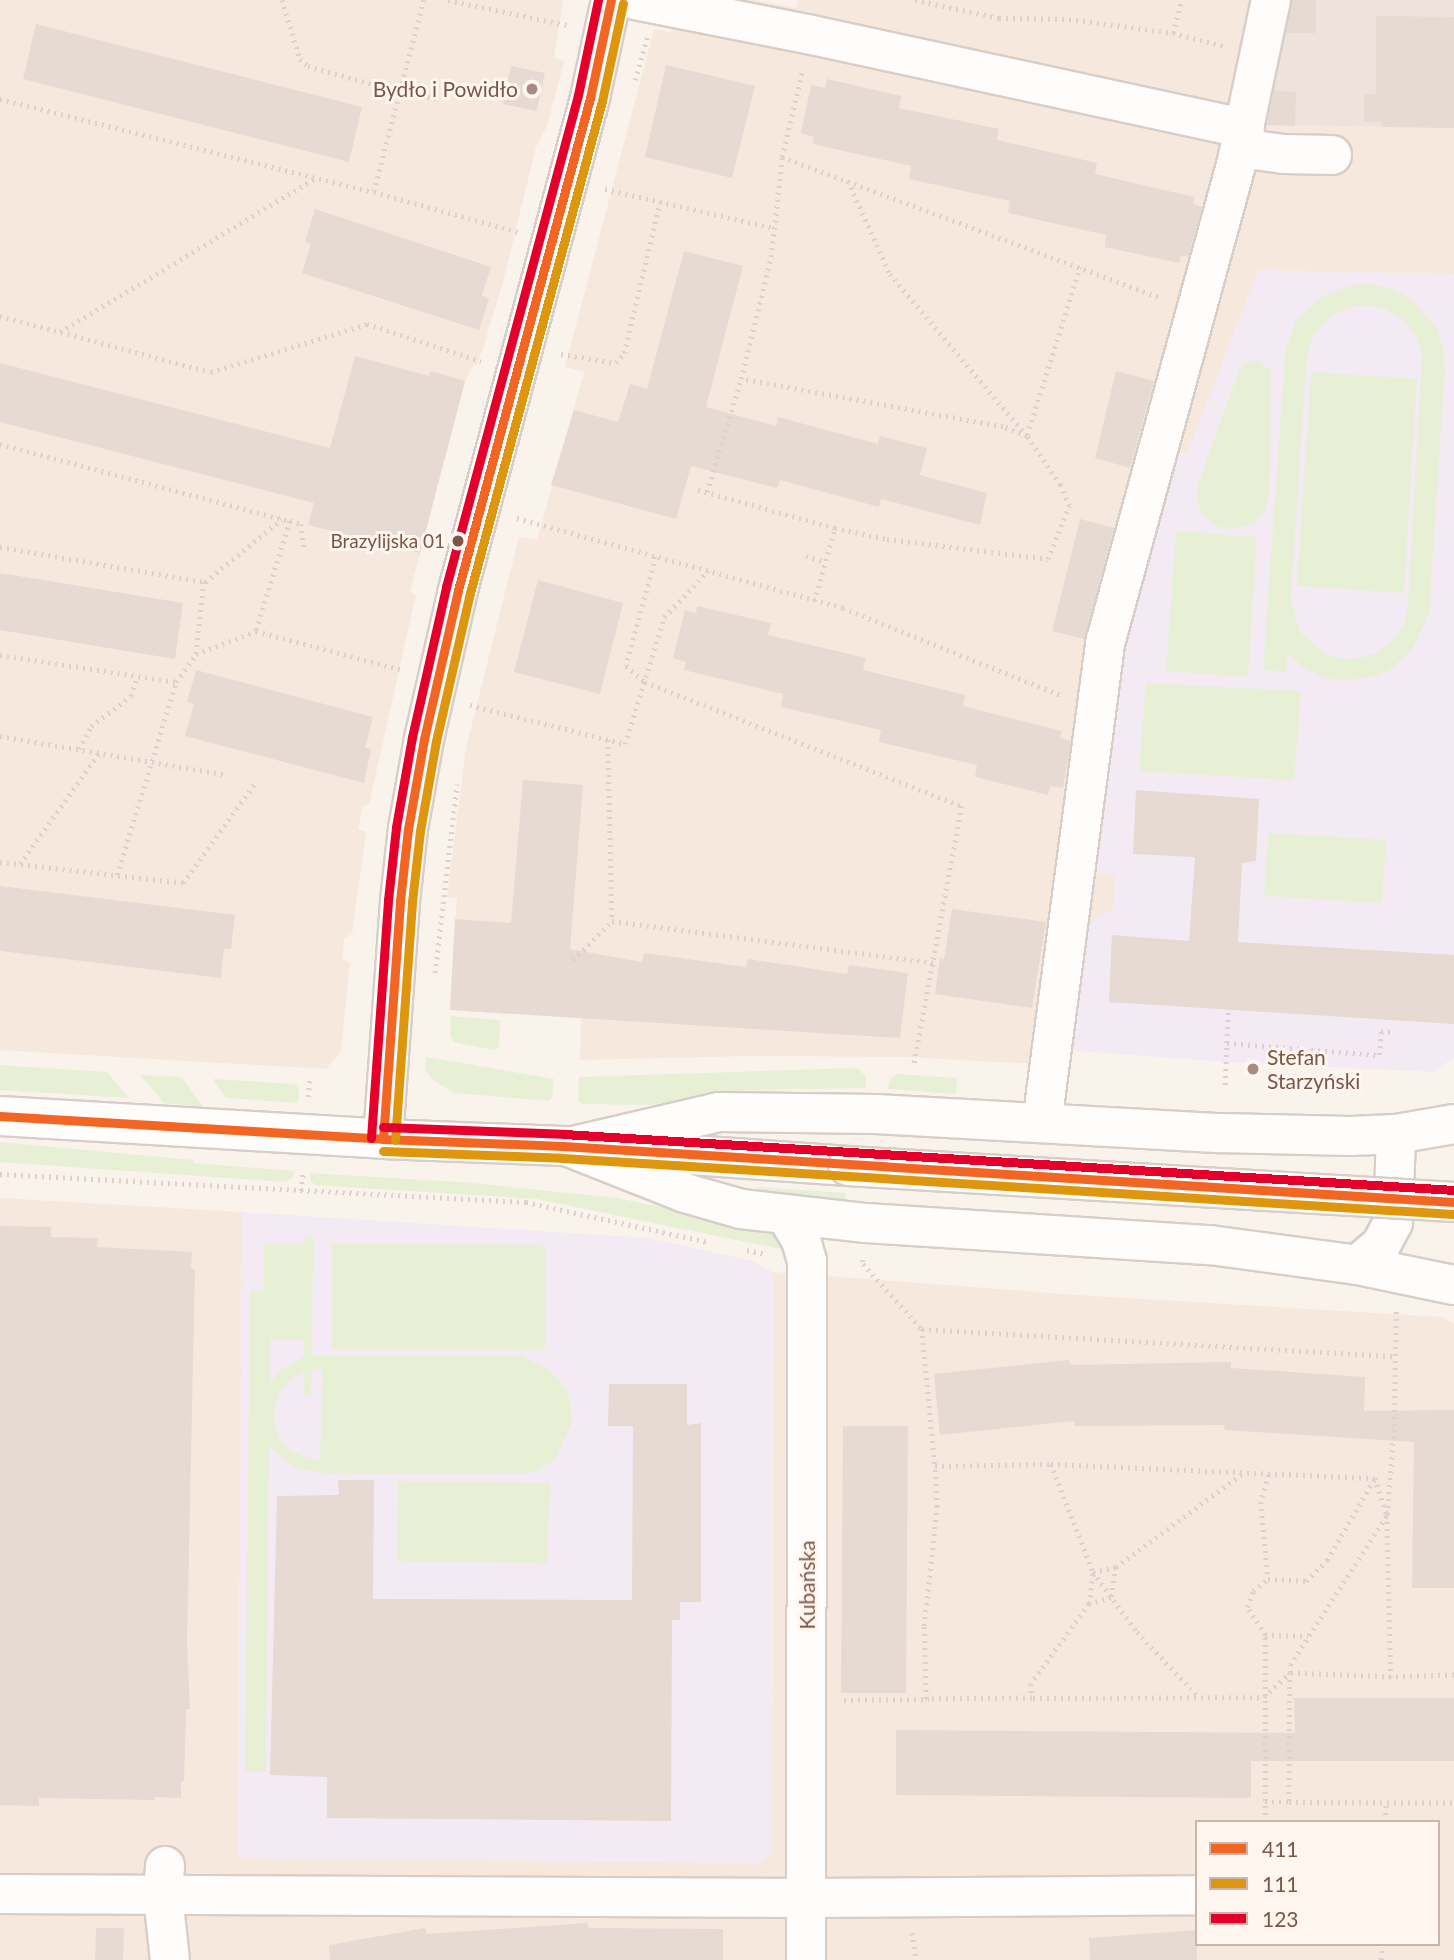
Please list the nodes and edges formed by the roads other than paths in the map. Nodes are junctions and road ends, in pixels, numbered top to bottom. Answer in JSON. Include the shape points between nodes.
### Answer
{"nodes":[{"id":1,"x":611,"y":0,"type":"edge"},
{"id":2,"x":1271,"y":0,"type":"edge"},
{"id":3,"x":645,"y":2,"type":"edge"},
{"id":4,"x":1243,"y":138,"type":"junction"},
{"id":5,"x":1332,"y":155,"type":"dead end"},
{"id":6,"x":0,"y":1116,"type":"edge"},
{"id":7,"x":1042,"y":1123,"type":"junction"},
{"id":8,"x":1454,"y":1124,"type":"edge"},
{"id":9,"x":1396,"y":1134,"type":"junction"},
{"id":10,"x":383,"y":1139,"type":"junction"},
{"id":11,"x":569,"y":1147,"type":"junction"},
{"id":12,"x":1454,"y":1202,"type":"edge"},
{"id":13,"x":786,"y":1215,"type":"junction"},
{"id":14,"x":1357,"y":1265,"type":"junction"},
{"id":15,"x":1454,"y":1285,"type":"edge"},
{"id":16,"x":164,"y":1881,"type":"junction"},
{"id":17,"x":0,"y":1894,"type":"edge"},
{"id":18,"x":1195,"y":1895,"type":"edge"},
{"id":19,"x":806,"y":1898,"type":"junction"},
{"id":20,"x":170,"y":1960,"type":"edge"},
{"id":21,"x":806,"y":1960,"type":"edge"}],
"edges":[{"from":1,"to":10,"type":"street","via":[[590,98],[458,590],[424,739],[401,889]]},
{"from":2,"to":4,"type":"street"},
{"from":3,"to":4,"type":"street"},
{"from":4,"to":5,"type":"street","via":[[1284,154]]},
{"from":4,"to":7,"type":"street","via":[[1106,640]]},
{"from":6,"to":10,"type":"street"},
{"from":7,"to":9,"type":"street","via":[[1220,1133]]},
{"from":7,"to":11,"type":"street","via":[[719,1112]]},
{"from":8,"to":9,"type":"street"},
{"from":9,"to":14,"type":"street","via":[[1393,1222],[1381,1245]]},
{"from":10,"to":11,"type":"street"},
{"from":11,"to":12,"type":"street","bridge":true},
{"from":11,"to":13,"type":"street","via":[[685,1193],[741,1209]]},
{"from":13,"to":14,"type":"street","via":[[1210,1245]]},
{"from":13,"to":19,"type":"street","name":"Kubańska","via":[[807,1262]]},
{"from":14,"to":15,"type":"street"},
{"from":16,"to":17,"type":"street"},
{"from":16,"to":19,"type":"street","via":[[288,1894]]},
{"from":16,"to":20,"type":"street"},
{"from":18,"to":19,"type":"street"},
{"from":19,"to":21,"type":"street","name":"Kubańska"}]}
